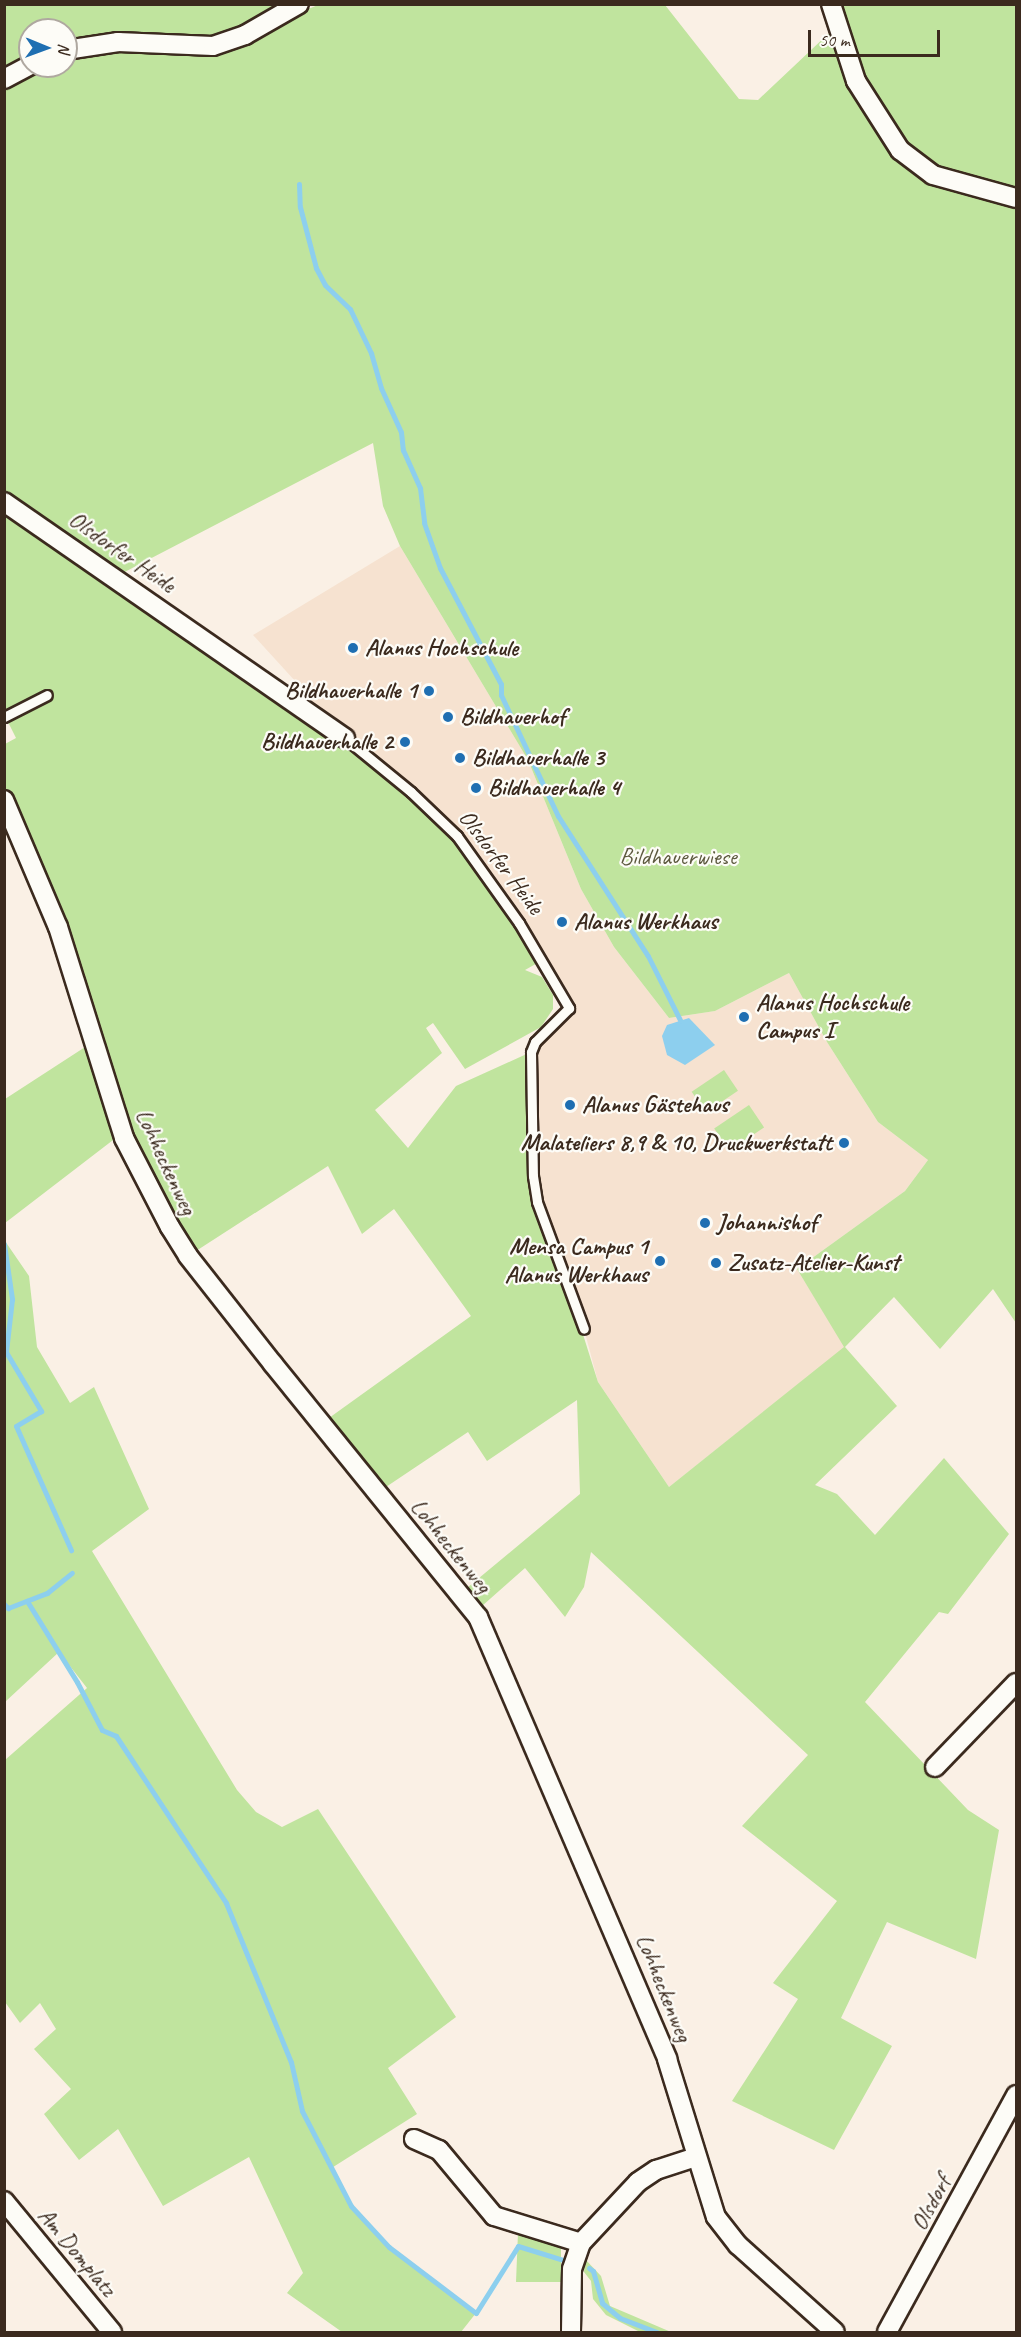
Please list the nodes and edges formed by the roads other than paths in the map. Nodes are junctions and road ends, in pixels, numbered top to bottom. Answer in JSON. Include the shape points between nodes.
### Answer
{"nodes":[{"id":1,"x":299,"y":4,"type":"edge"},
{"id":2,"x":831,"y":4,"type":"edge"},
{"id":3,"x":78,"y":48,"type":"edge"},
{"id":4,"x":18,"y":71,"type":"edge"},
{"id":5,"x":4,"y":79,"type":"edge"},
{"id":6,"x":1017,"y":198,"type":"edge"},
{"id":7,"x":4,"y":502,"type":"edge"},
{"id":8,"x":47,"y":695,"type":"dead end"},
{"id":9,"x":4,"y":717,"type":"edge"},
{"id":10,"x":345,"y":738,"type":"joint"},
{"id":11,"x":4,"y":800,"type":"edge"},
{"id":12,"x":584,"y":1329,"type":"dead end"},
{"id":13,"x":1017,"y":1683,"type":"edge"},
{"id":14,"x":935,"y":1767,"type":"dead end"},
{"id":15,"x":1017,"y":2095,"type":"edge"},
{"id":16,"x":414,"y":2139,"type":"dead end"},
{"id":17,"x":696,"y":2157,"type":"junction"},
{"id":18,"x":4,"y":2201,"type":"edge"},
{"id":19,"x":581,"y":2243,"type":"junction"},
{"id":20,"x":112,"y":2332,"type":"edge"},
{"id":21,"x":571,"y":2332,"type":"edge"},
{"id":22,"x":835,"y":2332,"type":"edge"},
{"id":23,"x":887,"y":2332,"type":"edge"}],
"edges":[{"from":1,"to":3,"type":"street","via":[[245,35],[213,46],[118,42]]},
{"from":2,"to":6,"type":"street","via":[[856,81],[900,150],[933,175]]},
{"from":4,"to":5,"type":"street"},
{"from":7,"to":10,"type":"street","name":"Olsdorfer Heide"},
{"from":8,"to":9,"type":"lane"},
{"from":10,"to":12,"type":"lane","name":"Olsdorfer Heide","via":[[457,836],[519,923],[569,1008],[535,1042],[531,1052],[533,1176],[537,1202]]},
{"from":11,"to":17,"type":"street","name":"Lohheckenweg","via":[[55,919],[128,1148],[174,1234],[266,1356],[463,1596],[488,1636],[663,2049]]},
{"from":13,"to":14,"type":"street"},
{"from":15,"to":23,"type":"street","name":"Olsdorf"},
{"from":16,"to":19,"type":"street","via":[[439,2150],[494,2216]]},
{"from":17,"to":19,"type":"street","via":[[656,2170],[638,2182]]},
{"from":17,"to":22,"type":"street","name":"Lohheckenweg","via":[[716,2217],[729,2236]]},
{"from":18,"to":20,"type":"street","name":"Am Domplatz"},
{"from":19,"to":21,"type":"street","via":[[572,2269]]}]}
